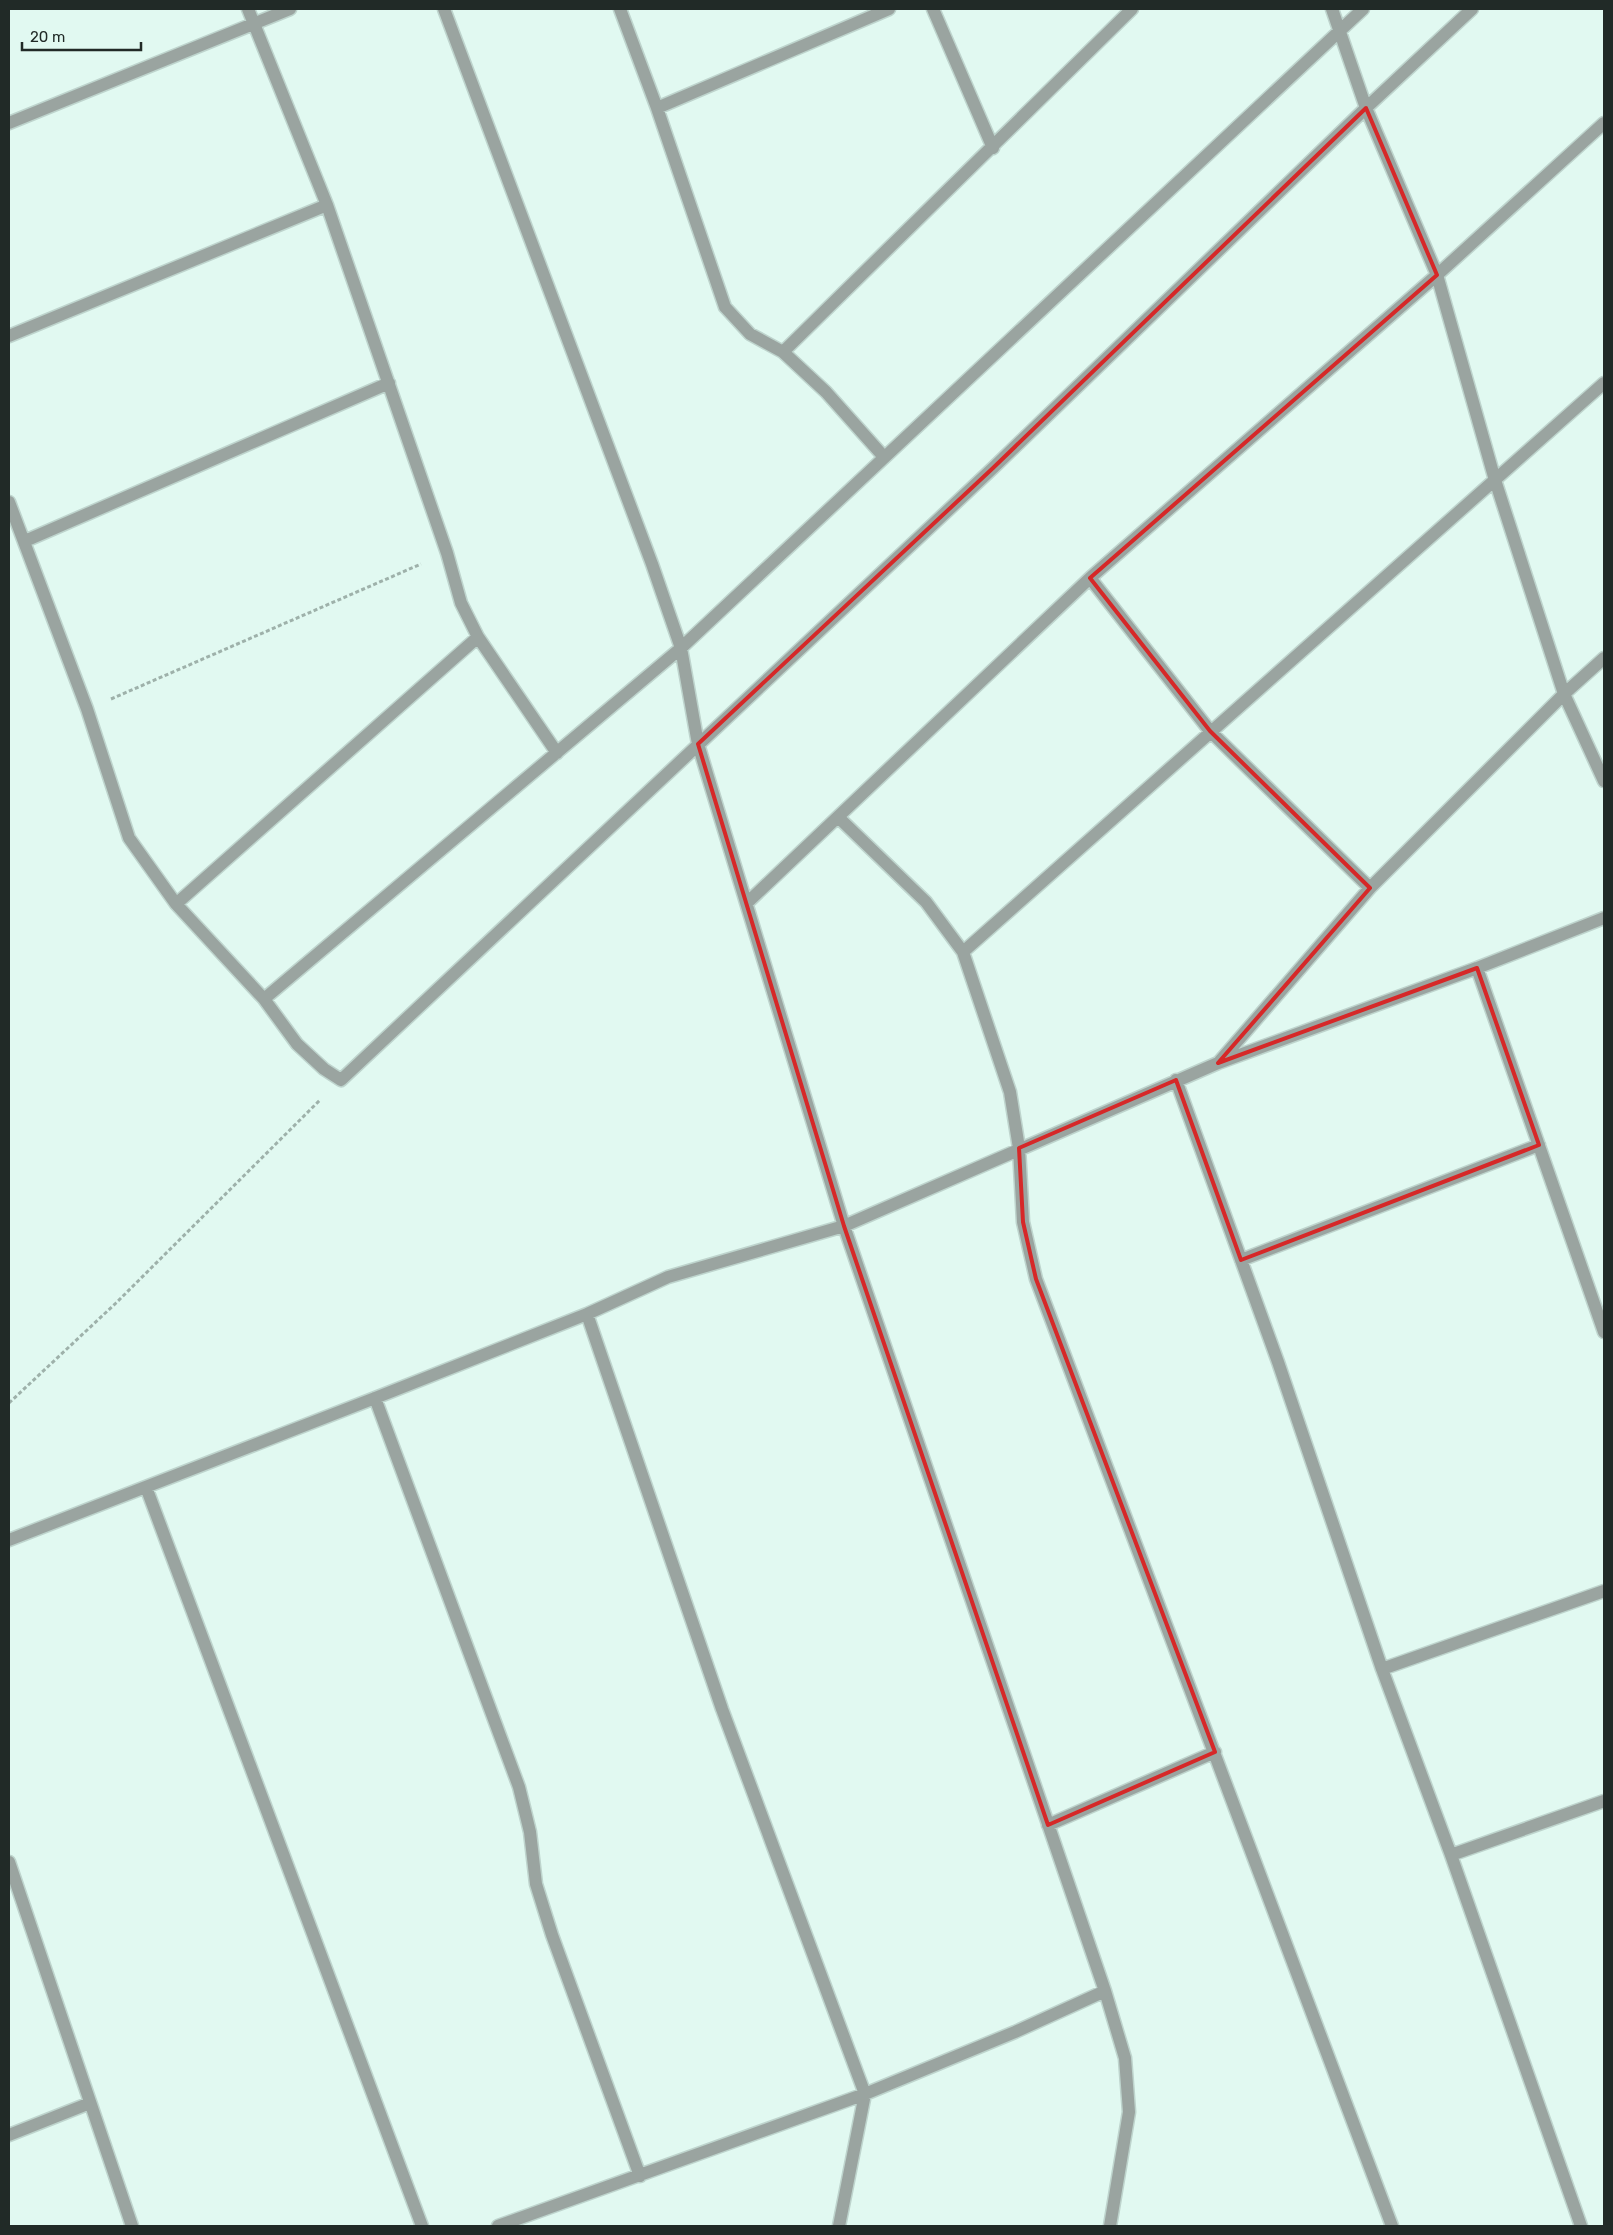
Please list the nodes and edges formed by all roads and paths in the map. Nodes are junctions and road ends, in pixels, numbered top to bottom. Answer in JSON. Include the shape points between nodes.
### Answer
{"nodes":[{"id":1,"x":248,"y":9,"type":"edge"},
{"id":2,"x":290,"y":9,"type":"edge"},
{"id":3,"x":444,"y":9,"type":"edge"},
{"id":4,"x":620,"y":9,"type":"edge"},
{"id":5,"x":889,"y":9,"type":"edge"},
{"id":6,"x":933,"y":9,"type":"edge"},
{"id":7,"x":1132,"y":9,"type":"edge"},
{"id":8,"x":1332,"y":9,"type":"edge"},
{"id":9,"x":1363,"y":9,"type":"edge"},
{"id":10,"x":1472,"y":9,"type":"edge"},
{"id":11,"x":254,"y":22,"type":"junction"},
{"id":12,"x":1338,"y":32,"type":"junction"},
{"id":13,"x":657,"y":108,"type":"junction"},
{"id":14,"x":1366,"y":108,"type":"junction"},
{"id":15,"x":9,"y":123,"type":"edge"},
{"id":16,"x":1604,"y":123,"type":"edge"},
{"id":17,"x":993,"y":148,"type":"junction"},
{"id":18,"x":327,"y":205,"type":"junction"},
{"id":19,"x":1437,"y":275,"type":"junction"},
{"id":20,"x":9,"y":336,"type":"edge"},
{"id":21,"x":783,"y":352,"type":"junction"},
{"id":22,"x":389,"y":383,"type":"junction"},
{"id":23,"x":1604,"y":383,"type":"edge"},
{"id":24,"x":884,"y":457,"type":"junction"},
{"id":25,"x":1495,"y":480,"type":"junction"},
{"id":26,"x":9,"y":502,"type":"edge"},
{"id":27,"x":25,"y":541,"type":"junction"},
{"id":28,"x":447,"y":553,"type":"junction"},
{"id":29,"x":1090,"y":578,"type":"junction"},
{"id":30,"x":478,"y":637,"type":"junction"},
{"id":31,"x":682,"y":648,"type":"junction"},
{"id":32,"x":1604,"y":658,"type":"edge"},
{"id":33,"x":1564,"y":694,"type":"junction"},
{"id":34,"x":87,"y":709,"type":"junction"},
{"id":35,"x":1210,"y":731,"type":"junction"},
{"id":36,"x":698,"y":744,"type":"junction"},
{"id":37,"x":557,"y":753,"type":"junction"},
{"id":38,"x":1604,"y":781,"type":"edge"},
{"id":39,"x":838,"y":817,"type":"junction"},
{"id":40,"x":1370,"y":888,"type":"junction"},
{"id":41,"x":748,"y":902,"type":"junction"},
{"id":42,"x":176,"y":904,"type":"junction"},
{"id":43,"x":1604,"y":918,"type":"edge"},
{"id":44,"x":963,"y":952,"type":"junction"},
{"id":45,"x":1477,"y":968,"type":"junction"},
{"id":46,"x":264,"y":1000,"type":"junction"},
{"id":47,"x":1218,"y":1063,"type":"junction"},
{"id":48,"x":340,"y":1080,"type":"junction"},
{"id":49,"x":1176,"y":1080,"type":"junction"},
{"id":50,"x":1539,"y":1145,"type":"junction"},
{"id":51,"x":1019,"y":1148,"type":"junction"},
{"id":52,"x":844,"y":1226,"type":"junction"},
{"id":53,"x":1241,"y":1260,"type":"junction"},
{"id":54,"x":587,"y":1314,"type":"junction"},
{"id":55,"x":1604,"y":1332,"type":"edge"},
{"id":56,"x":375,"y":1398,"type":"junction"},
{"id":57,"x":9,"y":1403,"type":"edge"},
{"id":58,"x":146,"y":1487,"type":"junction"},
{"id":59,"x":9,"y":1540,"type":"edge"},
{"id":60,"x":1604,"y":1591,"type":"edge"},
{"id":61,"x":1382,"y":1668,"type":"junction"},
{"id":62,"x":1215,"y":1752,"type":"junction"},
{"id":63,"x":1604,"y":1801,"type":"edge"},
{"id":64,"x":1048,"y":1825,"type":"junction"},
{"id":65,"x":1451,"y":1855,"type":"junction"},
{"id":66,"x":9,"y":1862,"type":"edge"},
{"id":67,"x":1105,"y":1991,"type":"junction"},
{"id":68,"x":865,"y":2094,"type":"junction"},
{"id":69,"x":90,"y":2103,"type":"junction"},
{"id":70,"x":9,"y":2135,"type":"edge"},
{"id":71,"x":640,"y":2176,"type":"junction"},
{"id":72,"x":132,"y":2226,"type":"edge"},
{"id":73,"x":422,"y":2226,"type":"edge"},
{"id":74,"x":498,"y":2226,"type":"edge"},
{"id":75,"x":840,"y":2226,"type":"edge"},
{"id":76,"x":1110,"y":2226,"type":"edge"},
{"id":77,"x":1392,"y":2226,"type":"edge"},
{"id":78,"x":1581,"y":2226,"type":"edge"}],
"edges":[{"from":1,"to":11,"type":"street"},
{"from":2,"to":11,"type":"street"},
{"from":3,"to":31,"type":"street"},
{"from":4,"to":13,"type":"street"},
{"from":5,"to":13,"type":"street"},
{"from":6,"to":17,"type":"street"},
{"from":7,"to":17,"type":"street"},
{"from":8,"to":12,"type":"street"},
{"from":9,"to":12,"type":"street"},
{"from":10,"to":14,"type":"street"},
{"from":11,"to":15,"type":"street"},
{"from":11,"to":18,"type":"street"},
{"from":12,"to":14,"type":"street"},
{"from":12,"to":24,"type":"street"},
{"from":13,"to":21,"type":"street","via":[[725,307],[750,334]]},
{"from":14,"to":19,"type":"street"},
{"from":14,"to":36,"type":"street","via":[[993,468]]},
{"from":16,"to":19,"type":"street"},
{"from":17,"to":21,"type":"street"},
{"from":18,"to":20,"type":"street"},
{"from":18,"to":22,"type":"street"},
{"from":19,"to":25,"type":"street"},
{"from":19,"to":29,"type":"street"},
{"from":21,"to":24,"type":"street","via":[[826,392]]},
{"from":22,"to":27,"type":"street"},
{"from":22,"to":28,"type":"street"},
{"from":23,"to":25,"type":"street"},
{"from":24,"to":31,"type":"street"},
{"from":25,"to":33,"type":"street"},
{"from":25,"to":35,"type":"street"},
{"from":26,"to":27,"type":"street"},
{"from":27,"to":34,"type":"street"},
{"from":28,"to":30,"type":"street","via":[[462,602]]},
{"from":28,"to":34,"type":"path"},
{"from":29,"to":35,"type":"street"},
{"from":29,"to":39,"type":"street"},
{"from":30,"to":37,"type":"street"},
{"from":30,"to":42,"type":"street"},
{"from":31,"to":36,"type":"street"},
{"from":31,"to":37,"type":"street"},
{"from":32,"to":33,"type":"street"},
{"from":33,"to":38,"type":"street"},
{"from":33,"to":40,"type":"street"},
{"from":34,"to":42,"type":"street","via":[[129,838]]},
{"from":35,"to":40,"type":"street"},
{"from":35,"to":44,"type":"street"},
{"from":36,"to":41,"type":"street"},
{"from":36,"to":48,"type":"street"},
{"from":37,"to":46,"type":"street"},
{"from":39,"to":41,"type":"street"},
{"from":39,"to":44,"type":"street","via":[[926,902]]},
{"from":40,"to":47,"type":"street"},
{"from":41,"to":52,"type":"street"},
{"from":42,"to":46,"type":"street"},
{"from":43,"to":45,"type":"street"},
{"from":44,"to":51,"type":"street","via":[[1010,1092]]},
{"from":45,"to":47,"type":"street"},
{"from":45,"to":50,"type":"street"},
{"from":46,"to":48,"type":"street","via":[[297,1044]]},
{"from":47,"to":49,"type":"street"},
{"from":48,"to":57,"type":"path","via":[[116,1303]]},
{"from":49,"to":51,"type":"street"},
{"from":49,"to":53,"type":"street"},
{"from":50,"to":53,"type":"street"},
{"from":50,"to":55,"type":"street"},
{"from":51,"to":52,"type":"street"},
{"from":51,"to":62,"type":"street","via":[[1023,1222],[1036,1280]]},
{"from":52,"to":54,"type":"street","via":[[668,1278]]},
{"from":52,"to":64,"type":"street"},
{"from":53,"to":61,"type":"street"},
{"from":54,"to":56,"type":"street"},
{"from":54,"to":68,"type":"street","via":[[722,1709]]},
{"from":56,"to":58,"type":"street"},
{"from":56,"to":71,"type":"street","via":[[520,1787],[530,1832],[536,1884]]},
{"from":58,"to":59,"type":"street"},
{"from":58,"to":73,"type":"street"},
{"from":60,"to":61,"type":"street"},
{"from":61,"to":65,"type":"street"},
{"from":62,"to":64,"type":"street"},
{"from":62,"to":77,"type":"street"},
{"from":63,"to":65,"type":"street"},
{"from":64,"to":67,"type":"street"},
{"from":65,"to":78,"type":"street"},
{"from":66,"to":69,"type":"street"},
{"from":67,"to":68,"type":"street"},
{"from":67,"to":76,"type":"street","via":[[1125,2058],[1129,2112]]},
{"from":68,"to":71,"type":"street"},
{"from":68,"to":75,"type":"street"},
{"from":69,"to":70,"type":"street"},
{"from":69,"to":72,"type":"street"},
{"from":71,"to":74,"type":"street"}]}
